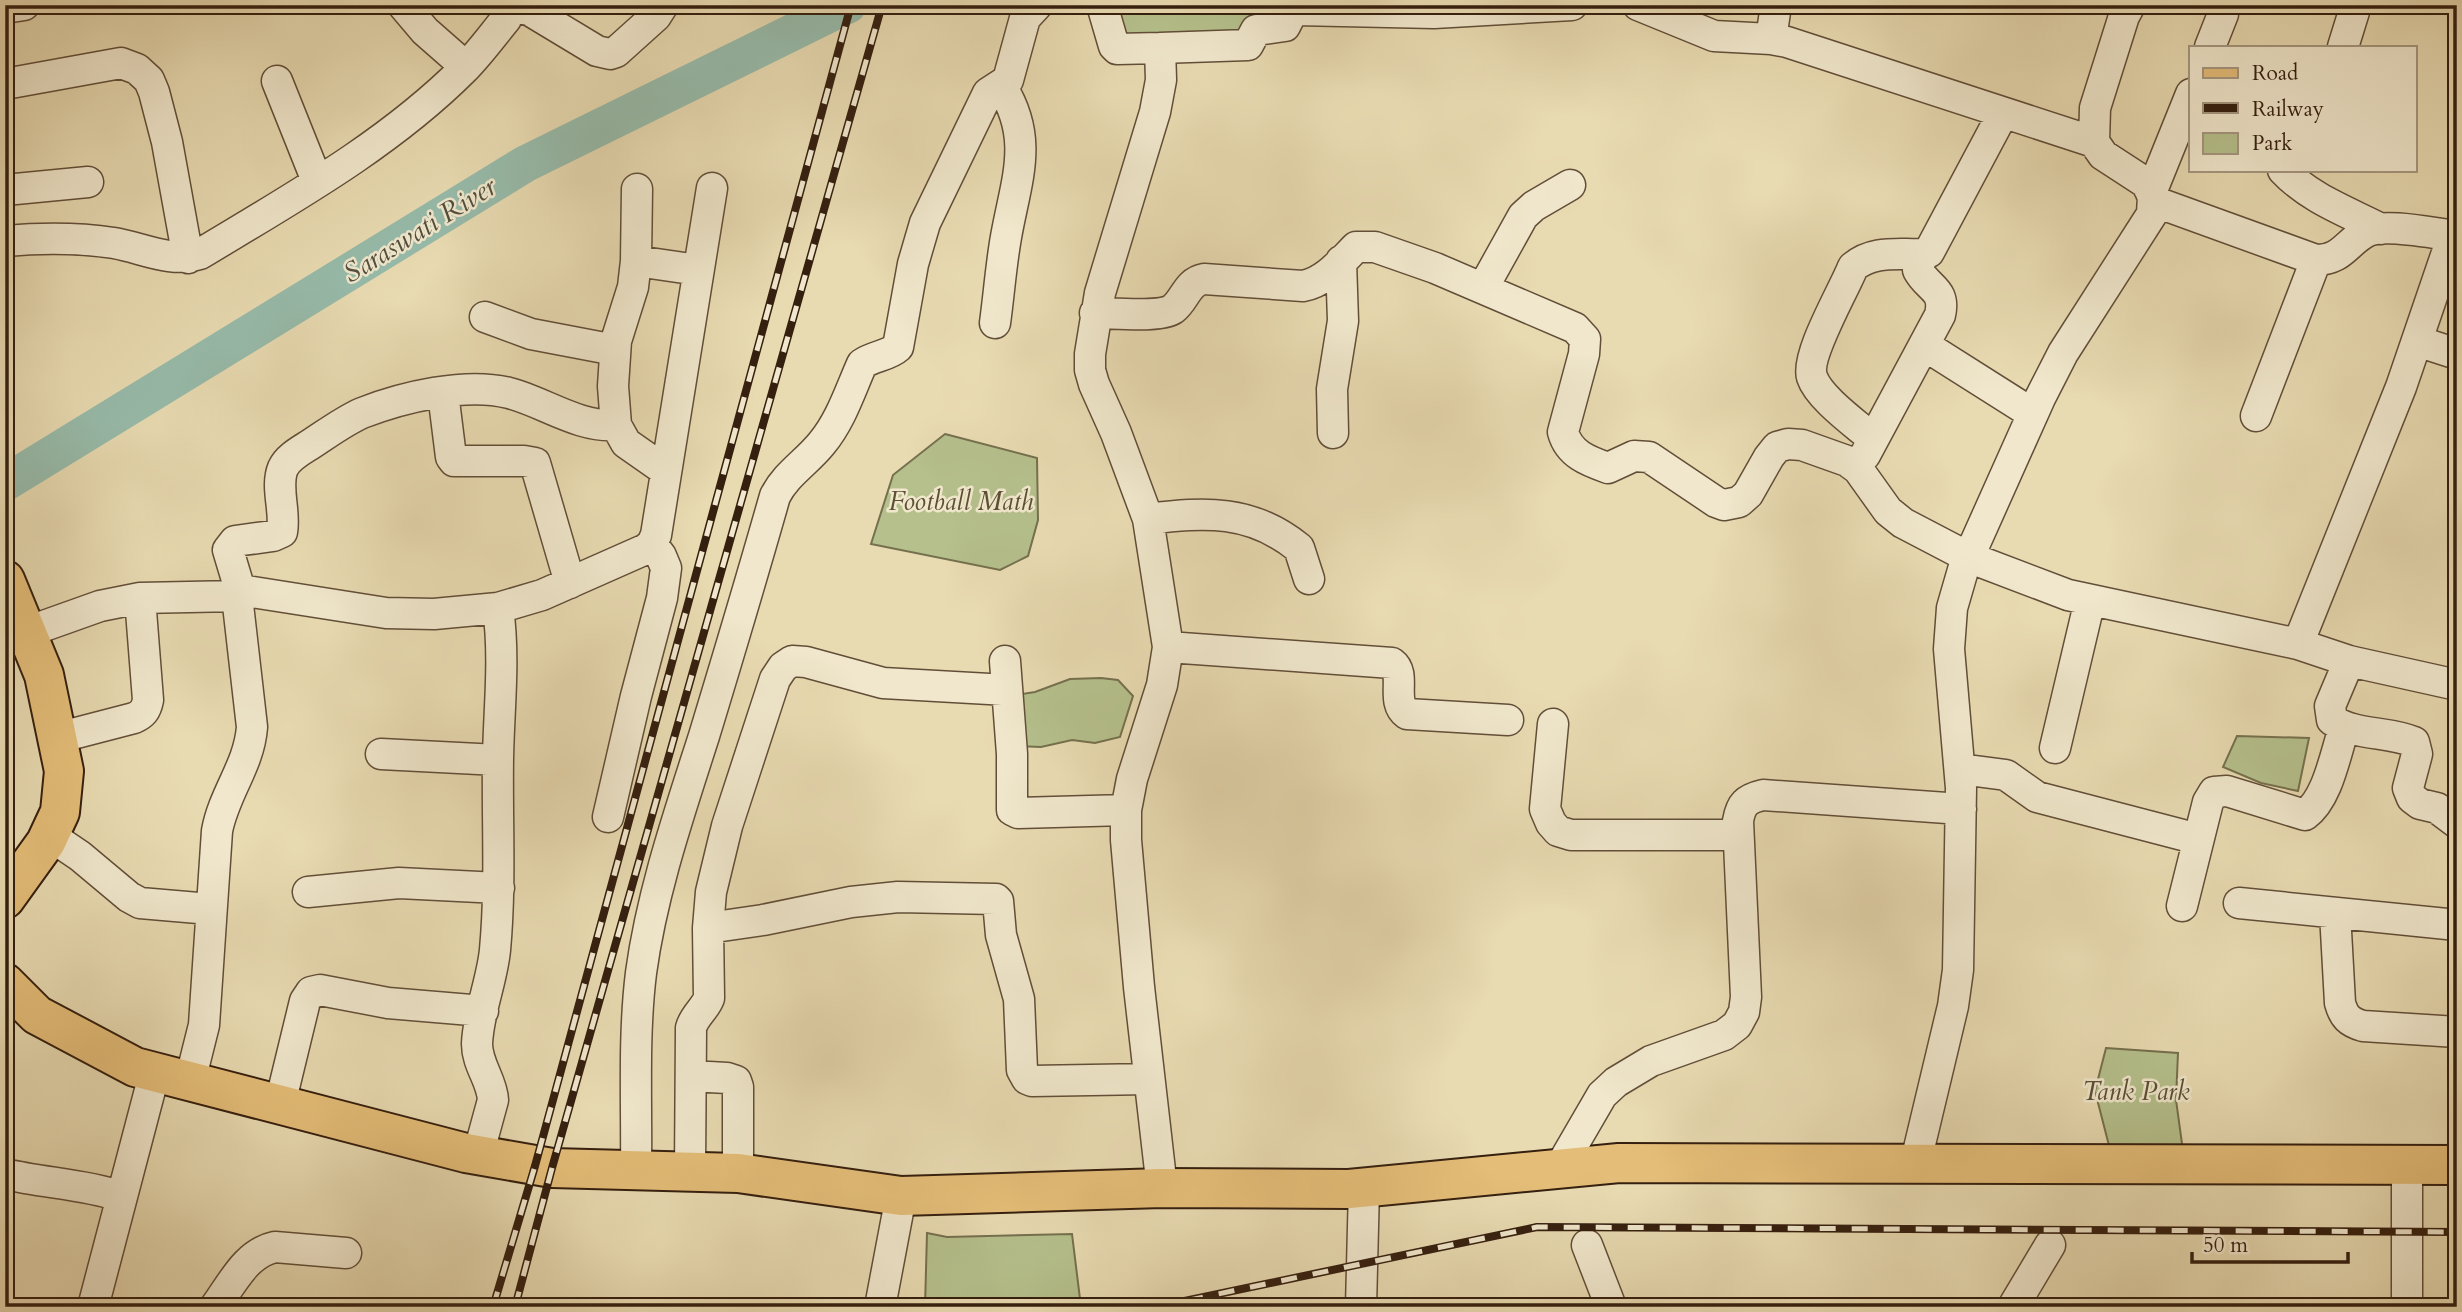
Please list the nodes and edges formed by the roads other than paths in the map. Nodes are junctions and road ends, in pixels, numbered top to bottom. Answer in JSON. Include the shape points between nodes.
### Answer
{"nodes":[{"id":1,"x":24,"y":5,"type":"edge"},
{"id":2,"x":403,"y":5,"type":"edge"},
{"id":3,"x":663,"y":5,"type":"edge"},
{"id":4,"x":1037,"y":5,"type":"edge"},
{"id":5,"x":1102,"y":5,"type":"edge"},
{"id":6,"x":1572,"y":5,"type":"edge"},
{"id":7,"x":1638,"y":5,"type":"edge"},
{"id":8,"x":1776,"y":5,"type":"edge"},
{"id":9,"x":2130,"y":5,"type":"edge"},
{"id":10,"x":2356,"y":5,"type":"edge"},
{"id":11,"x":5,"y":8,"type":"edge"},
{"id":12,"x":508,"y":9,"type":"edge"},
{"id":13,"x":1291,"y":9,"type":"edge"},
{"id":14,"x":2223,"y":14,"type":"dead end"},
{"id":15,"x":1771,"y":39,"type":"junction"},
{"id":16,"x":2210,"y":46,"type":"edge"},
{"id":17,"x":2343,"y":46,"type":"edge"},
{"id":18,"x":1160,"y":48,"type":"junction"},
{"id":19,"x":466,"y":67,"type":"junction"},
{"id":20,"x":277,"y":81,"type":"dead end"},
{"id":21,"x":5,"y":84,"type":"edge"},
{"id":22,"x":1001,"y":86,"type":"junction"},
{"id":23,"x":2003,"y":113,"type":"junction"},
{"id":24,"x":2187,"y":113,"type":"edge"},
{"id":25,"x":2094,"y":142,"type":"junction"},
{"id":26,"x":2297,"y":175,"type":"edge"},
{"id":27,"x":317,"y":181,"type":"junction"},
{"id":28,"x":88,"y":182,"type":"dead end"},
{"id":29,"x":1570,"y":185,"type":"dead end"},
{"id":30,"x":712,"y":187,"type":"dead end"},
{"id":31,"x":637,"y":189,"type":"dead end"},
{"id":32,"x":5,"y":190,"type":"edge"},
{"id":33,"x":2152,"y":197,"type":"junction"},
{"id":34,"x":2381,"y":229,"type":"junction"},
{"id":35,"x":2455,"y":236,"type":"edge"},
{"id":36,"x":5,"y":241,"type":"edge"},
{"id":37,"x":1922,"y":254,"type":"junction"},
{"id":38,"x":188,"y":258,"type":"junction"},
{"id":39,"x":2316,"y":260,"type":"junction"},
{"id":40,"x":636,"y":261,"type":"junction"},
{"id":41,"x":1341,"y":261,"type":"junction"},
{"id":42,"x":698,"y":270,"type":"junction"},
{"id":43,"x":1483,"y":288,"type":"junction"},
{"id":44,"x":1095,"y":313,"type":"junction"},
{"id":45,"x":485,"y":317,"type":"dead end"},
{"id":46,"x":995,"y":323,"type":"dead end"},
{"id":47,"x":2417,"y":341,"type":"junction"},
{"id":48,"x":1924,"y":345,"type":"junction"},
{"id":49,"x":615,"y":350,"type":"junction"},
{"id":50,"x":2457,"y":354,"type":"edge"},
{"id":51,"x":443,"y":393,"type":"junction"},
{"id":52,"x":2033,"y":414,"type":"junction"},
{"id":53,"x":2256,"y":416,"type":"dead end"},
{"id":54,"x":616,"y":425,"type":"junction"},
{"id":55,"x":1333,"y":433,"type":"dead end"},
{"id":56,"x":1873,"y":439,"type":"junction"},
{"id":57,"x":1858,"y":469,"type":"junction"},
{"id":58,"x":666,"y":471,"type":"junction"},
{"id":59,"x":1148,"y":519,"type":"junction"},
{"id":60,"x":652,"y":544,"type":"junction"},
{"id":61,"x":1968,"y":557,"type":"junction"},
{"id":62,"x":1309,"y":579,"type":"dead end"},
{"id":63,"x":5,"y":580,"type":"edge"},
{"id":64,"x":570,"y":583,"type":"junction"},
{"id":65,"x":238,"y":593,"type":"junction"},
{"id":66,"x":140,"y":598,"type":"junction"},
{"id":67,"x":2090,"y":600,"type":"junction"},
{"id":68,"x":498,"y":608,"type":"junction"},
{"id":69,"x":27,"y":632,"type":"junction"},
{"id":70,"x":2298,"y":644,"type":"junction"},
{"id":71,"x":1168,"y":647,"type":"junction"},
{"id":72,"x":2349,"y":661,"type":"junction"},
{"id":73,"x":2457,"y":685,"type":"edge"},
{"id":74,"x":1508,"y":720,"type":"dead end"},
{"id":75,"x":1553,"y":724,"type":"dead end"},
{"id":76,"x":2344,"y":728,"type":"junction"},
{"id":77,"x":57,"y":738,"type":"junction"},
{"id":78,"x":2055,"y":748,"type":"dead end"},
{"id":79,"x":381,"y":754,"type":"dead end"},
{"id":80,"x":498,"y":760,"type":"junction"},
{"id":81,"x":1960,"y":769,"type":"junction"},
{"id":82,"x":1126,"y":810,"type":"junction"},
{"id":83,"x":1961,"y":810,"type":"junction"},
{"id":84,"x":608,"y":817,"type":"dead end"},
{"id":85,"x":2457,"y":823,"type":"edge"},
{"id":86,"x":49,"y":835,"type":"junction"},
{"id":87,"x":1738,"y":835,"type":"junction"},
{"id":88,"x":2198,"y":839,"type":"junction"},
{"id":89,"x":499,"y":888,"type":"junction"},
{"id":90,"x":308,"y":892,"type":"dead end"},
{"id":91,"x":5,"y":899,"type":"edge"},
{"id":92,"x":2239,"y":903,"type":"dead end"},
{"id":93,"x":2182,"y":906,"type":"dead end"},
{"id":94,"x":210,"y":909,"type":"junction"},
{"id":95,"x":2335,"y":913,"type":"junction"},
{"id":96,"x":2457,"y":925,"type":"edge"},
{"id":97,"x":708,"y":928,"type":"junction"},
{"id":98,"x":5,"y":983,"type":"edge"},
{"id":99,"x":483,"y":1012,"type":"junction"},
{"id":100,"x":2457,"y":1032,"type":"edge"},
{"id":101,"x":172,"y":1076,"type":"junction"},
{"id":102,"x":691,"y":1076,"type":"junction"},
{"id":103,"x":1149,"y":1079,"type":"junction"},
{"id":104,"x":280,"y":1104,"type":"junction"},
{"id":105,"x":478,"y":1155,"type":"junction"},
{"id":106,"x":1915,"y":1164,"type":"junction"},
{"id":107,"x":2407,"y":1165,"type":"junction"},
{"id":108,"x":2457,"y":1165,"type":"edge"},
{"id":109,"x":1559,"y":1169,"type":"junction"},
{"id":110,"x":636,"y":1170,"type":"junction"},
{"id":111,"x":690,"y":1171,"type":"junction"},
{"id":112,"x":738,"y":1173,"type":"junction"},
{"id":113,"x":5,"y":1174,"type":"edge"},
{"id":114,"x":1364,"y":1187,"type":"junction"},
{"id":115,"x":1162,"y":1188,"type":"junction"},
{"id":116,"x":120,"y":1196,"type":"junction"},
{"id":117,"x":901,"y":1196,"type":"junction"},
{"id":118,"x":1587,"y":1245,"type":"dead end"},
{"id":119,"x":2050,"y":1245,"type":"dead end"},
{"id":120,"x":345,"y":1253,"type":"dead end"},
{"id":121,"x":93,"y":1307,"type":"edge"},
{"id":122,"x":215,"y":1307,"type":"edge"},
{"id":123,"x":880,"y":1307,"type":"edge"},
{"id":124,"x":1362,"y":1307,"type":"edge"},
{"id":125,"x":1611,"y":1307,"type":"edge"},
{"id":126,"x":2013,"y":1307,"type":"edge"},
{"id":127,"x":2407,"y":1307,"type":"edge"}],
"edges":[{"from":1,"to":11,"type":"street"},
{"from":2,"to":19,"type":"street"},
{"from":3,"to":12,"type":"street","via":[[610,54],[597,51],[529,10]]},
{"from":4,"to":22,"type":"street","via":[[1025,18],[1010,76]]},
{"from":5,"to":18,"type":"street","via":[[1117,49]]},
{"from":6,"to":13,"type":"street","via":[[1434,13]]},
{"from":7,"to":15,"type":"street","via":[[1714,36]]},
{"from":8,"to":15,"type":"street"},
{"from":9,"to":25,"type":"street","via":[[2095,108]]},
{"from":10,"to":17,"type":"street"},
{"from":12,"to":19,"type":"street","via":[[506,19]]},
{"from":13,"to":18,"type":"street","via":[[1285,26],[1256,30],[1248,45]]},
{"from":14,"to":16,"type":"street"},
{"from":15,"to":23,"type":"street"},
{"from":18,"to":44,"type":"street","via":[[1155,112]]},
{"from":19,"to":27,"type":"street","via":[[387,134]]},
{"from":20,"to":27,"type":"street"},
{"from":21,"to":38,"type":"street","via":[[121,63],[149,80],[162,115]]},
{"from":22,"to":46,"type":"street","via":[[1014,108],[1021,153]]},
{"from":22,"to":110,"type":"street","via":[[988,93],[925,223],[898,347],[862,364],[835,426],[775,496],[670,841],[654,909],[639,1008]]},
{"from":23,"to":25,"type":"street"},
{"from":23,"to":37,"type":"street","via":[[1932,247]]},
{"from":24,"to":33,"type":"street"},
{"from":25,"to":33,"type":"street","via":[[2103,155],[2146,183]]},
{"from":26,"to":34,"type":"street"},
{"from":27,"to":38,"type":"street"},
{"from":28,"to":32,"type":"street"},
{"from":29,"to":43,"type":"street","via":[[1523,216]]},
{"from":30,"to":42,"type":"street"},
{"from":31,"to":40,"type":"street"},
{"from":33,"to":39,"type":"street"},
{"from":33,"to":52,"type":"street","via":[[2152,214],[2063,353]]},
{"from":34,"to":35,"type":"street"},
{"from":34,"to":39,"type":"street","via":[[2368,231],[2337,256]]},
{"from":35,"to":47,"type":"street"},
{"from":36,"to":38,"type":"street","via":[[114,243]]},
{"from":37,"to":48,"type":"street","via":[[1917,270],[1941,297],[1942,306]]},
{"from":37,"to":56,"type":"street","via":[[1873,255],[1853,267],[1811,360],[1812,377],[1822,394]]},
{"from":39,"to":53,"type":"street"},
{"from":40,"to":42,"type":"street"},
{"from":40,"to":49,"type":"street"},
{"from":41,"to":43,"type":"street","via":[[1356,247],[1376,247]]},
{"from":41,"to":44,"type":"street","via":[[1320,280],[1303,286],[1204,279],[1193,283],[1171,310]]},
{"from":41,"to":55,"type":"street","via":[[1343,321],[1332,389]]},
{"from":42,"to":58,"type":"street"},
{"from":43,"to":57,"type":"street","via":[[1575,328],[1585,339],[1563,432],[1566,444],[1595,464],[1608,468],[1634,456],[1648,457],[1724,505],[1739,502],[1748,494],[1769,457],[1777,447],[1788,444],[1847,461]]},
{"from":44,"to":59,"type":"street","via":[[1090,370]]},
{"from":45,"to":49,"type":"street","via":[[531,334]]},
{"from":47,"to":50,"type":"street"},
{"from":47,"to":70,"type":"street"},
{"from":48,"to":52,"type":"street"},
{"from":48,"to":56,"type":"street"},
{"from":49,"to":54,"type":"street"},
{"from":51,"to":54,"type":"street","via":[[484,388],[595,425]]},
{"from":51,"to":64,"type":"street","via":[[454,461],[535,463]]},
{"from":51,"to":65,"type":"street","via":[[361,414],[288,460],[281,477],[282,532],[235,541],[228,550]]},
{"from":52,"to":61,"type":"street"},
{"from":54,"to":58,"type":"street","via":[[626,443]]},
{"from":56,"to":57,"type":"street"},
{"from":57,"to":61,"type":"street","via":[[1888,511]]},
{"from":58,"to":60,"type":"street"},
{"from":59,"to":62,"type":"street","via":[[1193,513],[1245,519],[1299,548]]},
{"from":59,"to":71,"type":"street"},
{"from":60,"to":64,"type":"street"},
{"from":60,"to":84,"type":"street","via":[[666,568],[662,598]]},
{"from":61,"to":67,"type":"street"},
{"from":61,"to":81,"type":"street","via":[[1952,608],[1949,649]]},
{"from":63,"to":69,"type":"main road"},
{"from":64,"to":68,"type":"street"},
{"from":65,"to":66,"type":"street"},
{"from":65,"to":68,"type":"street","via":[[386,613]]},
{"from":65,"to":94,"type":"street","via":[[252,727],[247,758],[220,814]]},
{"from":66,"to":69,"type":"street","via":[[100,606]]},
{"from":66,"to":77,"type":"street","via":[[147,708],[134,718]]},
{"from":67,"to":70,"type":"street"},
{"from":67,"to":78,"type":"street"},
{"from":68,"to":80,"type":"street","via":[[503,673]]},
{"from":69,"to":77,"type":"main road","via":[[44,674]]},
{"from":70,"to":72,"type":"street"},
{"from":71,"to":74,"type":"street","via":[[1392,663],[1397,669],[1400,706],[1407,714]]},
{"from":71,"to":82,"type":"street","via":[[1162,685]]},
{"from":72,"to":73,"type":"street"},
{"from":72,"to":76,"type":"street","via":[[2330,706],[2332,720]]},
{"from":75,"to":87,"type":"street","via":[[1545,809],[1558,831],[1571,835]]},
{"from":76,"to":85,"type":"street","via":[[2414,742],[2417,754],[2408,788],[2412,798]]},
{"from":76,"to":88,"type":"street","via":[[2314,808],[2305,814],[2293,813],[2227,791],[2214,792]]},
{"from":77,"to":86,"type":"main road","via":[[64,771],[60,812]]},
{"from":79,"to":80,"type":"street"},
{"from":80,"to":89,"type":"street"},
{"from":81,"to":83,"type":"street"},
{"from":81,"to":88,"type":"street","via":[[2006,775],[2037,797]]},
{"from":82,"to":97,"type":"street","via":[[1012,810],[1006,675],[883,683],[792,661],[775,679],[727,826],[711,892]]},
{"from":82,"to":103,"type":"street"},
{"from":83,"to":87,"type":"street","via":[[1763,795],[1749,798],[1741,807]]},
{"from":83,"to":106,"type":"street","via":[[1958,970]]},
{"from":86,"to":91,"type":"main road"},
{"from":86,"to":94,"type":"street","via":[[140,903]]},
{"from":87,"to":109,"type":"street","via":[[1746,997],[1737,1026],[1651,1061],[1616,1082],[1602,1095]]},
{"from":88,"to":93,"type":"street"},
{"from":89,"to":90,"type":"street","via":[[399,883]]},
{"from":89,"to":99,"type":"street","via":[[494,955]]},
{"from":92,"to":95,"type":"street"},
{"from":94,"to":101,"type":"street","via":[[204,1025]]},
{"from":95,"to":96,"type":"street"},
{"from":95,"to":100,"type":"street","via":[[2343,1016],[2363,1026]]},
{"from":97,"to":102,"type":"street","via":[[709,998],[691,1028]]},
{"from":97,"to":103,"type":"street","via":[[898,897],[996,899],[1019,999],[1022,1070],[1027,1079]]},
{"from":98,"to":101,"type":"main road","via":[[37,1015],[135,1067]]},
{"from":99,"to":104,"type":"street","via":[[311,992],[304,1001]]},
{"from":99,"to":105,"type":"street","via":[[478,1050],[494,1100]]},
{"from":101,"to":104,"type":"main road"},
{"from":101,"to":116,"type":"street"},
{"from":102,"to":111,"type":"street"},
{"from":102,"to":112,"type":"street","via":[[736,1081]]},
{"from":103,"to":115,"type":"street"},
{"from":104,"to":105,"type":"main road"},
{"from":105,"to":110,"type":"main road","via":[[552,1168]]},
{"from":106,"to":107,"type":"main road"},
{"from":106,"to":109,"type":"main road","via":[[1619,1163]]},
{"from":107,"to":108,"type":"main road"},
{"from":107,"to":127,"type":"street"},
{"from":109,"to":114,"type":"main road"},
{"from":110,"to":111,"type":"main road"},
{"from":111,"to":112,"type":"main road"},
{"from":112,"to":117,"type":"main road"},
{"from":113,"to":116,"type":"street"},
{"from":114,"to":115,"type":"main road"},
{"from":114,"to":124,"type":"street"},
{"from":115,"to":117,"type":"main road"},
{"from":116,"to":121,"type":"street"},
{"from":117,"to":123,"type":"street"},
{"from":118,"to":125,"type":"street"},
{"from":119,"to":126,"type":"street"},
{"from":120,"to":122,"type":"street","via":[[264,1249],[253,1255]]}]}
